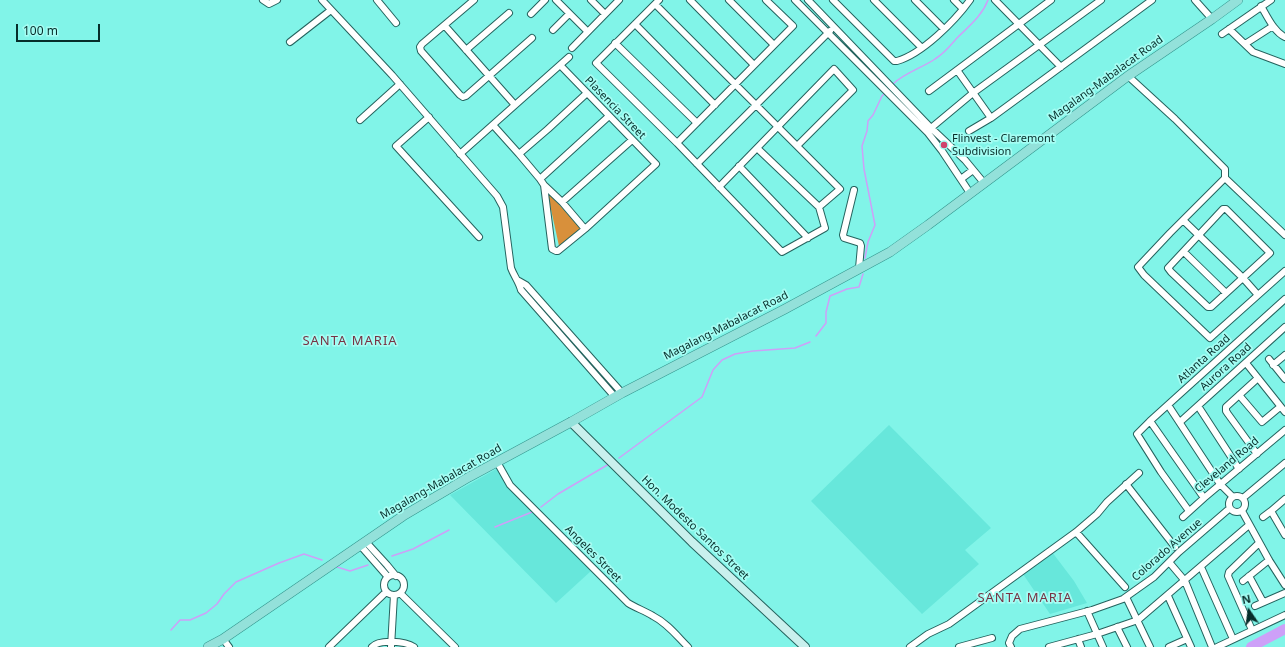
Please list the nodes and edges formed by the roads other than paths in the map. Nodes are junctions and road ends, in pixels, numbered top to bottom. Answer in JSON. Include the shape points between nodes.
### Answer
{"nodes":[{"id":1,"x":263,"y":0,"type":"edge"},
{"id":2,"x":277,"y":0,"type":"edge"},
{"id":3,"x":322,"y":0,"type":"edge"},
{"id":4,"x":378,"y":0,"type":"edge"},
{"id":5,"x":474,"y":0,"type":"edge"},
{"id":6,"x":545,"y":0,"type":"edge"},
{"id":7,"x":556,"y":0,"type":"edge"},
{"id":8,"x":591,"y":0,"type":"edge"},
{"id":9,"x":619,"y":0,"type":"edge"},
{"id":10,"x":690,"y":0,"type":"edge"},
{"id":11,"x":729,"y":0,"type":"edge"},
{"id":12,"x":766,"y":0,"type":"edge"},
{"id":13,"x":795,"y":0,"type":"edge"},
{"id":14,"x":808,"y":0,"type":"edge"},
{"id":15,"x":833,"y":0,"type":"edge"},
{"id":16,"x":874,"y":0,"type":"edge"},
{"id":17,"x":915,"y":0,"type":"edge"},
{"id":18,"x":954,"y":0,"type":"edge"},
{"id":19,"x":970,"y":0,"type":"edge"},
{"id":20,"x":1005,"y":0,"type":"edge"},
{"id":21,"x":1051,"y":0,"type":"edge"},
{"id":22,"x":1100,"y":0,"type":"edge"},
{"id":23,"x":1152,"y":0,"type":"edge"},
{"id":24,"x":1195,"y":0,"type":"edge"},
{"id":25,"x":1238,"y":0,"type":"edge"},
{"id":26,"x":1271,"y":0,"type":"edge"},
{"id":27,"x":657,"y":2,"type":"edge"},
{"id":28,"x":997,"y":2,"type":"edge"},
{"id":29,"x":1261,"y":6,"type":"junction"},
{"id":30,"x":963,"y":9,"type":"junction"},
{"id":31,"x":331,"y":10,"type":"junction"},
{"id":32,"x":509,"y":13,"type":"dead end"},
{"id":33,"x":531,"y":14,"type":"dead end"},
{"id":34,"x":569,"y":14,"type":"junction"},
{"id":35,"x":605,"y":14,"type":"junction"},
{"id":36,"x":1212,"y":19,"type":"junction"},
{"id":37,"x":396,"y":23,"type":"dead end"},
{"id":38,"x":1019,"y":23,"type":"junction"},
{"id":39,"x":635,"y":24,"type":"junction"},
{"id":40,"x":445,"y":26,"type":"junction"},
{"id":41,"x":1273,"y":26,"type":"junction"},
{"id":42,"x":834,"y":27,"type":"junction"},
{"id":43,"x":944,"y":29,"type":"junction"},
{"id":44,"x":1229,"y":29,"type":"junction"},
{"id":45,"x":553,"y":30,"type":"dead end"},
{"id":46,"x":587,"y":31,"type":"junction"},
{"id":47,"x":828,"y":33,"type":"junction"},
{"id":48,"x":1222,"y":34,"type":"dead end"},
{"id":49,"x":1285,"y":37,"type":"edge"},
{"id":50,"x":532,"y":38,"type":"dead end"},
{"id":51,"x":290,"y":42,"type":"dead end"},
{"id":52,"x":615,"y":43,"type":"junction"},
{"id":53,"x":1245,"y":44,"type":"junction"},
{"id":54,"x":774,"y":45,"type":"junction"},
{"id":55,"x":1039,"y":46,"type":"junction"},
{"id":56,"x":572,"y":48,"type":"dead end"},
{"id":57,"x":922,"y":48,"type":"junction"},
{"id":58,"x":466,"y":50,"type":"junction"},
{"id":59,"x":569,"y":57,"type":"dead end"},
{"id":60,"x":1285,"y":64,"type":"edge"},
{"id":61,"x":560,"y":65,"type":"junction"},
{"id":62,"x":754,"y":65,"type":"junction"},
{"id":63,"x":1061,"y":67,"type":"junction"},
{"id":64,"x":875,"y":70,"type":"junction"},
{"id":65,"x":957,"y":70,"type":"junction"},
{"id":66,"x":869,"y":75,"type":"junction"},
{"id":67,"x":488,"y":76,"type":"junction"},
{"id":68,"x":1128,"y":76,"type":"junction"},
{"id":69,"x":400,"y":84,"type":"junction"},
{"id":70,"x":735,"y":85,"type":"junction"},
{"id":71,"x":929,"y":91,"type":"dead end"},
{"id":72,"x":587,"y":93,"type":"junction"},
{"id":73,"x":973,"y":93,"type":"junction"},
{"id":74,"x":715,"y":104,"type":"junction"},
{"id":75,"x":515,"y":106,"type":"junction"},
{"id":76,"x":756,"y":106,"type":"junction"},
{"id":77,"x":609,"y":116,"type":"junction"},
{"id":78,"x":429,"y":117,"type":"junction"},
{"id":79,"x":991,"y":118,"type":"junction"},
{"id":80,"x":360,"y":120,"type":"dead end"},
{"id":81,"x":697,"y":123,"type":"junction"},
{"id":82,"x":493,"y":125,"type":"junction"},
{"id":83,"x":778,"y":127,"type":"junction"},
{"id":84,"x":929,"y":131,"type":"junction"},
{"id":85,"x":969,"y":131,"type":"dead end"},
{"id":86,"x":632,"y":140,"type":"junction"},
{"id":87,"x":677,"y":143,"type":"junction"},
{"id":88,"x":396,"y":146,"type":"junction"},
{"id":89,"x":797,"y":146,"type":"junction"},
{"id":90,"x":757,"y":148,"type":"junction"},
{"id":91,"x":390,"y":151,"type":"dead end"},
{"id":92,"x":460,"y":154,"type":"junction"},
{"id":93,"x":519,"y":154,"type":"junction"},
{"id":94,"x":697,"y":164,"type":"junction"},
{"id":95,"x":739,"y":166,"type":"junction"},
{"id":96,"x":973,"y":170,"type":"junction"},
{"id":97,"x":1225,"y":178,"type":"junction"},
{"id":98,"x":540,"y":179,"type":"junction"},
{"id":99,"x":961,"y":179,"type":"junction"},
{"id":100,"x":984,"y":183,"type":"junction"},
{"id":101,"x":544,"y":185,"type":"junction"},
{"id":102,"x":719,"y":187,"type":"junction"},
{"id":103,"x":854,"y":190,"type":"dead end"},
{"id":104,"x":970,"y":193,"type":"junction"},
{"id":105,"x":562,"y":202,"type":"junction"},
{"id":106,"x":819,"y":207,"type":"junction"},
{"id":107,"x":1183,"y":220,"type":"junction"},
{"id":108,"x":585,"y":229,"type":"junction"},
{"id":109,"x":1199,"y":235,"type":"junction"},
{"id":110,"x":1285,"y":235,"type":"edge"},
{"id":111,"x":479,"y":237,"type":"dead end"},
{"id":112,"x":808,"y":238,"type":"junction"},
{"id":113,"x":1184,"y":252,"type":"junction"},
{"id":114,"x":858,"y":268,"type":"junction"},
{"id":115,"x":1285,"y":271,"type":"edge"},
{"id":116,"x":1243,"y":278,"type":"junction"},
{"id":117,"x":519,"y":281,"type":"junction"},
{"id":118,"x":1226,"y":293,"type":"junction"},
{"id":119,"x":1258,"y":295,"type":"junction"},
{"id":120,"x":1285,"y":299,"type":"edge"},
{"id":121,"x":1285,"y":327,"type":"edge"},
{"id":122,"x":1285,"y":355,"type":"edge"},
{"id":123,"x":1269,"y":359,"type":"dead end"},
{"id":124,"x":1246,"y":363,"type":"junction"},
{"id":125,"x":1273,"y":365,"type":"junction"},
{"id":126,"x":1258,"y":378,"type":"junction"},
{"id":127,"x":1285,"y":379,"type":"edge"},
{"id":128,"x":614,"y":384,"type":"junction"},
{"id":129,"x":608,"y":388,"type":"junction"},
{"id":130,"x":619,"y":395,"type":"junction"},
{"id":131,"x":1239,"y":395,"type":"junction"},
{"id":132,"x":1168,"y":405,"type":"junction"},
{"id":133,"x":1198,"y":406,"type":"junction"},
{"id":134,"x":1280,"y":406,"type":"junction"},
{"id":135,"x":1285,"y":412,"type":"edge"},
{"id":136,"x":1150,"y":421,"type":"junction"},
{"id":137,"x":571,"y":422,"type":"junction"},
{"id":138,"x":1180,"y":422,"type":"junction"},
{"id":139,"x":1285,"y":430,"type":"edge"},
{"id":140,"x":1256,"y":454,"type":"junction"},
{"id":141,"x":497,"y":462,"type":"junction"},
{"id":142,"x":1285,"y":463,"type":"edge"},
{"id":143,"x":1238,"y":469,"type":"junction"},
{"id":144,"x":1139,"y":473,"type":"dead end"},
{"id":145,"x":1126,"y":484,"type":"junction"},
{"id":146,"x":1220,"y":484,"type":"junction"},
{"id":147,"x":1233,"y":497,"type":"junction"},
{"id":148,"x":1204,"y":498,"type":"junction"},
{"id":149,"x":1244,"y":498,"type":"junction"},
{"id":150,"x":1285,"y":499,"type":"edge"},
{"id":151,"x":1230,"y":508,"type":"junction"},
{"id":152,"x":1189,"y":511,"type":"junction"},
{"id":153,"x":1242,"y":511,"type":"junction"},
{"id":154,"x":1271,"y":511,"type":"junction"},
{"id":155,"x":1183,"y":517,"type":"dead end"},
{"id":156,"x":1263,"y":517,"type":"dead end"},
{"id":157,"x":1249,"y":525,"type":"junction"},
{"id":158,"x":1076,"y":532,"type":"junction"},
{"id":159,"x":1285,"y":535,"type":"edge"},
{"id":160,"x":1260,"y":543,"type":"junction"},
{"id":161,"x":366,"y":546,"type":"junction"},
{"id":162,"x":1175,"y":547,"type":"dead end"},
{"id":163,"x":1269,"y":560,"type":"junction"},
{"id":164,"x":1169,"y":562,"type":"junction"},
{"id":165,"x":1201,"y":567,"type":"junction"},
{"id":166,"x":396,"y":576,"type":"junction"},
{"id":167,"x":1249,"y":576,"type":"junction"},
{"id":168,"x":388,"y":577,"type":"junction"},
{"id":169,"x":1185,"y":581,"type":"junction"},
{"id":170,"x":1243,"y":581,"type":"dead end"},
{"id":171,"x":1285,"y":585,"type":"edge"},
{"id":172,"x":1125,"y":587,"type":"dead end"},
{"id":173,"x":386,"y":592,"type":"junction"},
{"id":174,"x":1285,"y":592,"type":"edge"},
{"id":175,"x":397,"y":594,"type":"junction"},
{"id":176,"x":1126,"y":596,"type":"junction"},
{"id":177,"x":1168,"y":596,"type":"junction"},
{"id":178,"x":1263,"y":602,"type":"junction"},
{"id":179,"x":1255,"y":606,"type":"dead end"},
{"id":180,"x":1087,"y":611,"type":"junction"},
{"id":181,"x":1285,"y":615,"type":"edge"},
{"id":182,"x":1138,"y":620,"type":"junction"},
{"id":183,"x":1117,"y":627,"type":"junction"},
{"id":184,"x":1252,"y":630,"type":"junction"},
{"id":185,"x":1097,"y":634,"type":"junction"},
{"id":186,"x":992,"y":638,"type":"dead end"},
{"id":187,"x":1078,"y":638,"type":"junction"},
{"id":188,"x":223,"y":639,"type":"junction"},
{"id":189,"x":1187,"y":639,"type":"junction"},
{"id":190,"x":1234,"y":639,"type":"junction"},
{"id":191,"x":391,"y":645,"type":"edge"},
{"id":192,"x":1053,"y":646,"type":"edge"},
{"id":193,"x":208,"y":647,"type":"edge"},
{"id":194,"x":229,"y":647,"type":"edge"},
{"id":195,"x":329,"y":647,"type":"edge"},
{"id":196,"x":372,"y":647,"type":"edge"},
{"id":197,"x":414,"y":647,"type":"edge"},
{"id":198,"x":454,"y":647,"type":"edge"},
{"id":199,"x":688,"y":647,"type":"edge"},
{"id":200,"x":805,"y":647,"type":"edge"},
{"id":201,"x":910,"y":647,"type":"edge"},
{"id":202,"x":959,"y":647,"type":"edge"},
{"id":203,"x":1011,"y":647,"type":"edge"},
{"id":204,"x":1081,"y":647,"type":"edge"},
{"id":205,"x":1103,"y":647,"type":"edge"},
{"id":206,"x":1127,"y":647,"type":"edge"},
{"id":207,"x":1150,"y":647,"type":"edge"},
{"id":208,"x":1169,"y":647,"type":"edge"},
{"id":209,"x":1191,"y":647,"type":"edge"},
{"id":210,"x":1212,"y":647,"type":"edge"},
{"id":211,"x":1217,"y":647,"type":"edge"}],
"edges":[{"from":1,"to":2,"type":"street","via":[[269,4]]},
{"from":3,"to":31,"type":"street"},
{"from":4,"to":37,"type":"street"},
{"from":5,"to":40,"type":"street"},
{"from":6,"to":33,"type":"street"},
{"from":7,"to":34,"type":"street"},
{"from":8,"to":35,"type":"street"},
{"from":9,"to":35,"type":"street"},
{"from":10,"to":62,"type":"street"},
{"from":11,"to":54,"type":"street"},
{"from":12,"to":54,"type":"street","via":[[792,26]]},
{"from":13,"to":47,"type":"street"},
{"from":14,"to":42,"type":"street"},
{"from":15,"to":57,"type":"street","via":[[894,61],[900,61]]},
{"from":16,"to":57,"type":"street"},
{"from":17,"to":43,"type":"street"},
{"from":18,"to":30,"type":"street"},
{"from":19,"to":30,"type":"street"},
{"from":20,"to":28,"type":"street"},
{"from":21,"to":38,"type":"street"},
{"from":22,"to":55,"type":"street"},
{"from":23,"to":63,"type":"street"},
{"from":24,"to":36,"type":"street"},
{"from":25,"to":36,"type":"main road","name":"Magalang-Mabalacat Road"},
{"from":26,"to":29,"type":"street"},
{"from":27,"to":39,"type":"street"},
{"from":27,"to":70,"type":"street"},
{"from":28,"to":38,"type":"street"},
{"from":29,"to":41,"type":"street"},
{"from":29,"to":44,"type":"street"},
{"from":30,"to":43,"type":"street"},
{"from":31,"to":51,"type":"street"},
{"from":31,"to":69,"type":"street"},
{"from":32,"to":58,"type":"street"},
{"from":34,"to":45,"type":"street"},
{"from":34,"to":46,"type":"street"},
{"from":35,"to":46,"type":"street"},
{"from":36,"to":68,"type":"main road","name":"Magalang-Mabalacat Road"},
{"from":38,"to":55,"type":"street"},
{"from":38,"to":65,"type":"street"},
{"from":39,"to":52,"type":"street"},
{"from":39,"to":74,"type":"street"},
{"from":40,"to":58,"type":"street"},
{"from":40,"to":67,"type":"street","via":[[422,44],[421,51],[460,96],[466,96]]},
{"from":41,"to":49,"type":"street"},
{"from":41,"to":53,"type":"street"},
{"from":42,"to":47,"type":"street"},
{"from":42,"to":64,"type":"street"},
{"from":43,"to":57,"type":"street"},
{"from":44,"to":48,"type":"street"},
{"from":44,"to":53,"type":"street"},
{"from":46,"to":56,"type":"street"},
{"from":47,"to":66,"type":"street"},
{"from":47,"to":76,"type":"street"},
{"from":50,"to":67,"type":"street"},
{"from":52,"to":81,"type":"street"},
{"from":52,"to":87,"type":"street","via":[[596,63]]},
{"from":53,"to":60,"type":"street","via":[[1253,52]]},
{"from":54,"to":62,"type":"street"},
{"from":55,"to":63,"type":"street"},
{"from":55,"to":73,"type":"street"},
{"from":58,"to":67,"type":"street"},
{"from":59,"to":61,"type":"street"},
{"from":61,"to":72,"type":"street","name":"Plasencia Street"},
{"from":61,"to":75,"type":"street"},
{"from":62,"to":70,"type":"street"},
{"from":63,"to":79,"type":"street"},
{"from":64,"to":66,"type":"street"},
{"from":64,"to":84,"type":"street"},
{"from":65,"to":71,"type":"street"},
{"from":65,"to":73,"type":"street"},
{"from":66,"to":84,"type":"street"},
{"from":67,"to":75,"type":"street"},
{"from":68,"to":97,"type":"street","via":[[1225,169]]},
{"from":68,"to":100,"type":"main road","name":"Magalang-Mabalacat Road"},
{"from":69,"to":78,"type":"street"},
{"from":69,"to":80,"type":"street"},
{"from":70,"to":74,"type":"street"},
{"from":70,"to":76,"type":"street"},
{"from":72,"to":77,"type":"street","name":"Plasencia Street"},
{"from":72,"to":93,"type":"street"},
{"from":73,"to":79,"type":"street"},
{"from":73,"to":84,"type":"street"},
{"from":74,"to":81,"type":"street"},
{"from":75,"to":82,"type":"street"},
{"from":76,"to":83,"type":"street"},
{"from":76,"to":94,"type":"street"},
{"from":77,"to":86,"type":"street","name":"Plasencia Street"},
{"from":77,"to":98,"type":"street"},
{"from":78,"to":88,"type":"street"},
{"from":78,"to":92,"type":"street"},
{"from":79,"to":85,"type":"street"},
{"from":81,"to":87,"type":"street"},
{"from":82,"to":92,"type":"street"},
{"from":82,"to":93,"type":"street"},
{"from":83,"to":89,"type":"street"},
{"from":83,"to":89,"type":"street","via":[[834,69],[853,90]]},
{"from":83,"to":90,"type":"street"},
{"from":84,"to":96,"type":"street","via":[[965,160]]},
{"from":84,"to":99,"type":"street"},
{"from":86,"to":105,"type":"street"},
{"from":86,"to":108,"type":"street","name":"Plasencia Street","via":[[656,164]]},
{"from":87,"to":94,"type":"street"},
{"from":88,"to":91,"type":"street"},
{"from":88,"to":111,"type":"street"},
{"from":89,"to":106,"type":"street","via":[[840,190]]},
{"from":90,"to":95,"type":"street"},
{"from":90,"to":106,"type":"street"},
{"from":92,"to":117,"type":"street","via":[[501,201],[511,268]]},
{"from":93,"to":98,"type":"street"},
{"from":94,"to":102,"type":"street"},
{"from":95,"to":102,"type":"street"},
{"from":95,"to":112,"type":"street"},
{"from":96,"to":99,"type":"street"},
{"from":96,"to":100,"type":"street"},
{"from":97,"to":107,"type":"street"},
{"from":97,"to":110,"type":"street"},
{"from":98,"to":101,"type":"street"},
{"from":99,"to":104,"type":"street"},
{"from":100,"to":104,"type":"main road","name":"Magalang-Mabalacat Road"},
{"from":101,"to":105,"type":"street"},
{"from":101,"to":108,"type":"street","via":[[553,250],[558,250]]},
{"from":102,"to":112,"type":"street","via":[[782,252]]},
{"from":103,"to":114,"type":"street","via":[[843,235],[844,238],[860,243]]},
{"from":104,"to":114,"type":"main road","name":"Magalang-Mabalacat Road","via":[[890,252]]},
{"from":105,"to":108,"type":"street"},
{"from":106,"to":112,"type":"street","via":[[825,228]]},
{"from":107,"to":109,"type":"street"},
{"from":107,"to":119,"type":"street","via":[[1138,267],[1144,275],[1210,338]]},
{"from":109,"to":113,"type":"street"},
{"from":109,"to":116,"type":"street"},
{"from":109,"to":116,"type":"street","via":[[1223,209],[1226,209],[1269,252]]},
{"from":113,"to":118,"type":"street"},
{"from":113,"to":118,"type":"street","via":[[1169,266],[1171,272],[1208,307]]},
{"from":114,"to":130,"type":"main road","name":"Magalang-Mabalacat Road"},
{"from":115,"to":119,"type":"street"},
{"from":116,"to":118,"type":"street"},
{"from":116,"to":119,"type":"street"},
{"from":117,"to":128,"type":"street","via":[[526,285]]},
{"from":117,"to":129,"type":"street","via":[[522,290]]},
{"from":120,"to":132,"type":"street","name":"Atlanta Road"},
{"from":121,"to":124,"type":"street","name":"Aurora Road"},
{"from":122,"to":125,"type":"street"},
{"from":123,"to":125,"type":"street"},
{"from":124,"to":126,"type":"street"},
{"from":124,"to":133,"type":"street","name":"Aurora Road"},
{"from":125,"to":127,"type":"street"},
{"from":126,"to":131,"type":"street"},
{"from":126,"to":134,"type":"street"},
{"from":128,"to":129,"type":"street"},
{"from":128,"to":130,"type":"street"},
{"from":129,"to":130,"type":"street"},
{"from":130,"to":137,"type":"main road","name":"Magalang-Mabalacat Road"},
{"from":131,"to":134,"type":"street","via":[[1262,422]]},
{"from":131,"to":140,"type":"street","via":[[1226,407],[1226,411]]},
{"from":132,"to":136,"type":"street","name":"Atlanta Road"},
{"from":132,"to":138,"type":"street"},
{"from":133,"to":138,"type":"street","name":"Aurora Road"},
{"from":133,"to":143,"type":"street"},
{"from":134,"to":135,"type":"street"},
{"from":136,"to":148,"type":"street"},
{"from":136,"to":152,"type":"street","name":"Atlanta Road","via":[[1137,434]]},
{"from":137,"to":141,"type":"main road","name":"Magalang-Mabalacat Road"},
{"from":137,"to":200,"type":"street","name":"Hon. Modesto Santos Street","via":[[692,542]]},
{"from":138,"to":146,"type":"street"},
{"from":139,"to":140,"type":"street","name":"Cleveland Road"},
{"from":140,"to":143,"type":"street","name":"Cleveland Road"},
{"from":141,"to":161,"type":"main road","name":"Magalang-Mabalacat Road","via":[[403,516]]},
{"from":141,"to":199,"type":"street","name":"Angeles Street","via":[[510,485],[628,603],[663,622]]},
{"from":142,"to":149,"type":"street"},
{"from":143,"to":146,"type":"street","name":"Cleveland Road"},
{"from":144,"to":145,"type":"street"},
{"from":145,"to":158,"type":"street"},
{"from":145,"to":162,"type":"street"},
{"from":146,"to":147,"type":"street"},
{"from":146,"to":148,"type":"street","name":"Cleveland Road"},
{"from":147,"to":149,"type":"street"},
{"from":147,"to":151,"type":"street","via":[[1230,500]]},
{"from":148,"to":152,"type":"street","name":"Cleveland Road"},
{"from":149,"to":153,"type":"street","via":[[1246,503]]},
{"from":150,"to":154,"type":"street"},
{"from":151,"to":153,"type":"street"},
{"from":151,"to":164,"type":"street","name":"Colorado Avenue"},
{"from":152,"to":155,"type":"street","name":"Cleveland Road"},
{"from":153,"to":157,"type":"street"},
{"from":154,"to":156,"type":"street"},
{"from":154,"to":159,"type":"street"},
{"from":157,"to":160,"type":"street"},
{"from":157,"to":165,"type":"street"},
{"from":158,"to":172,"type":"street"},
{"from":158,"to":201,"type":"street","via":[[948,624]]},
{"from":160,"to":163,"type":"street"},
{"from":160,"to":184,"type":"street","via":[[1228,572]]},
{"from":161,"to":166,"type":"street"},
{"from":161,"to":168,"type":"street"},
{"from":161,"to":188,"type":"main road","name":"Magalang-Mabalacat Road"},
{"from":163,"to":167,"type":"street"},
{"from":163,"to":171,"type":"street"},
{"from":164,"to":169,"type":"street"},
{"from":164,"to":176,"type":"street","name":"Colorado Avenue","via":[[1154,577]]},
{"from":165,"to":169,"type":"street"},
{"from":165,"to":190,"type":"street"},
{"from":166,"to":168,"type":"street"},
{"from":166,"to":175,"type":"street","via":[[403,582],[403,588]]},
{"from":167,"to":170,"type":"street"},
{"from":167,"to":178,"type":"street"},
{"from":168,"to":173,"type":"street","via":[[384,586]]},
{"from":169,"to":177,"type":"street"},
{"from":169,"to":210,"type":"street"},
{"from":173,"to":175,"type":"street"},
{"from":173,"to":195,"type":"street"},
{"from":174,"to":178,"type":"street"},
{"from":175,"to":191,"type":"street"},
{"from":175,"to":198,"type":"street"},
{"from":176,"to":180,"type":"street","name":"Colorado Avenue"},
{"from":176,"to":182,"type":"street"},
{"from":177,"to":182,"type":"street"},
{"from":177,"to":189,"type":"street"},
{"from":178,"to":179,"type":"street"},
{"from":180,"to":185,"type":"street"},
{"from":180,"to":203,"type":"street","name":"Colorado Avenue","via":[[1020,630],[1012,636]]},
{"from":181,"to":184,"type":"street"},
{"from":182,"to":183,"type":"street"},
{"from":182,"to":207,"type":"street"},
{"from":183,"to":185,"type":"street"},
{"from":183,"to":206,"type":"street"},
{"from":184,"to":190,"type":"street"},
{"from":185,"to":187,"type":"street"},
{"from":185,"to":205,"type":"street"},
{"from":186,"to":202,"type":"street"},
{"from":187,"to":192,"type":"street"},
{"from":187,"to":204,"type":"street"},
{"from":188,"to":193,"type":"main road","name":"Magalang-Mabalacat Road"},
{"from":188,"to":194,"type":"street"},
{"from":189,"to":208,"type":"street"},
{"from":189,"to":209,"type":"street"},
{"from":190,"to":211,"type":"street"},
{"from":191,"to":196,"type":"street","via":[[382,642]]},
{"from":191,"to":197,"type":"street","via":[[406,643]]}]}
